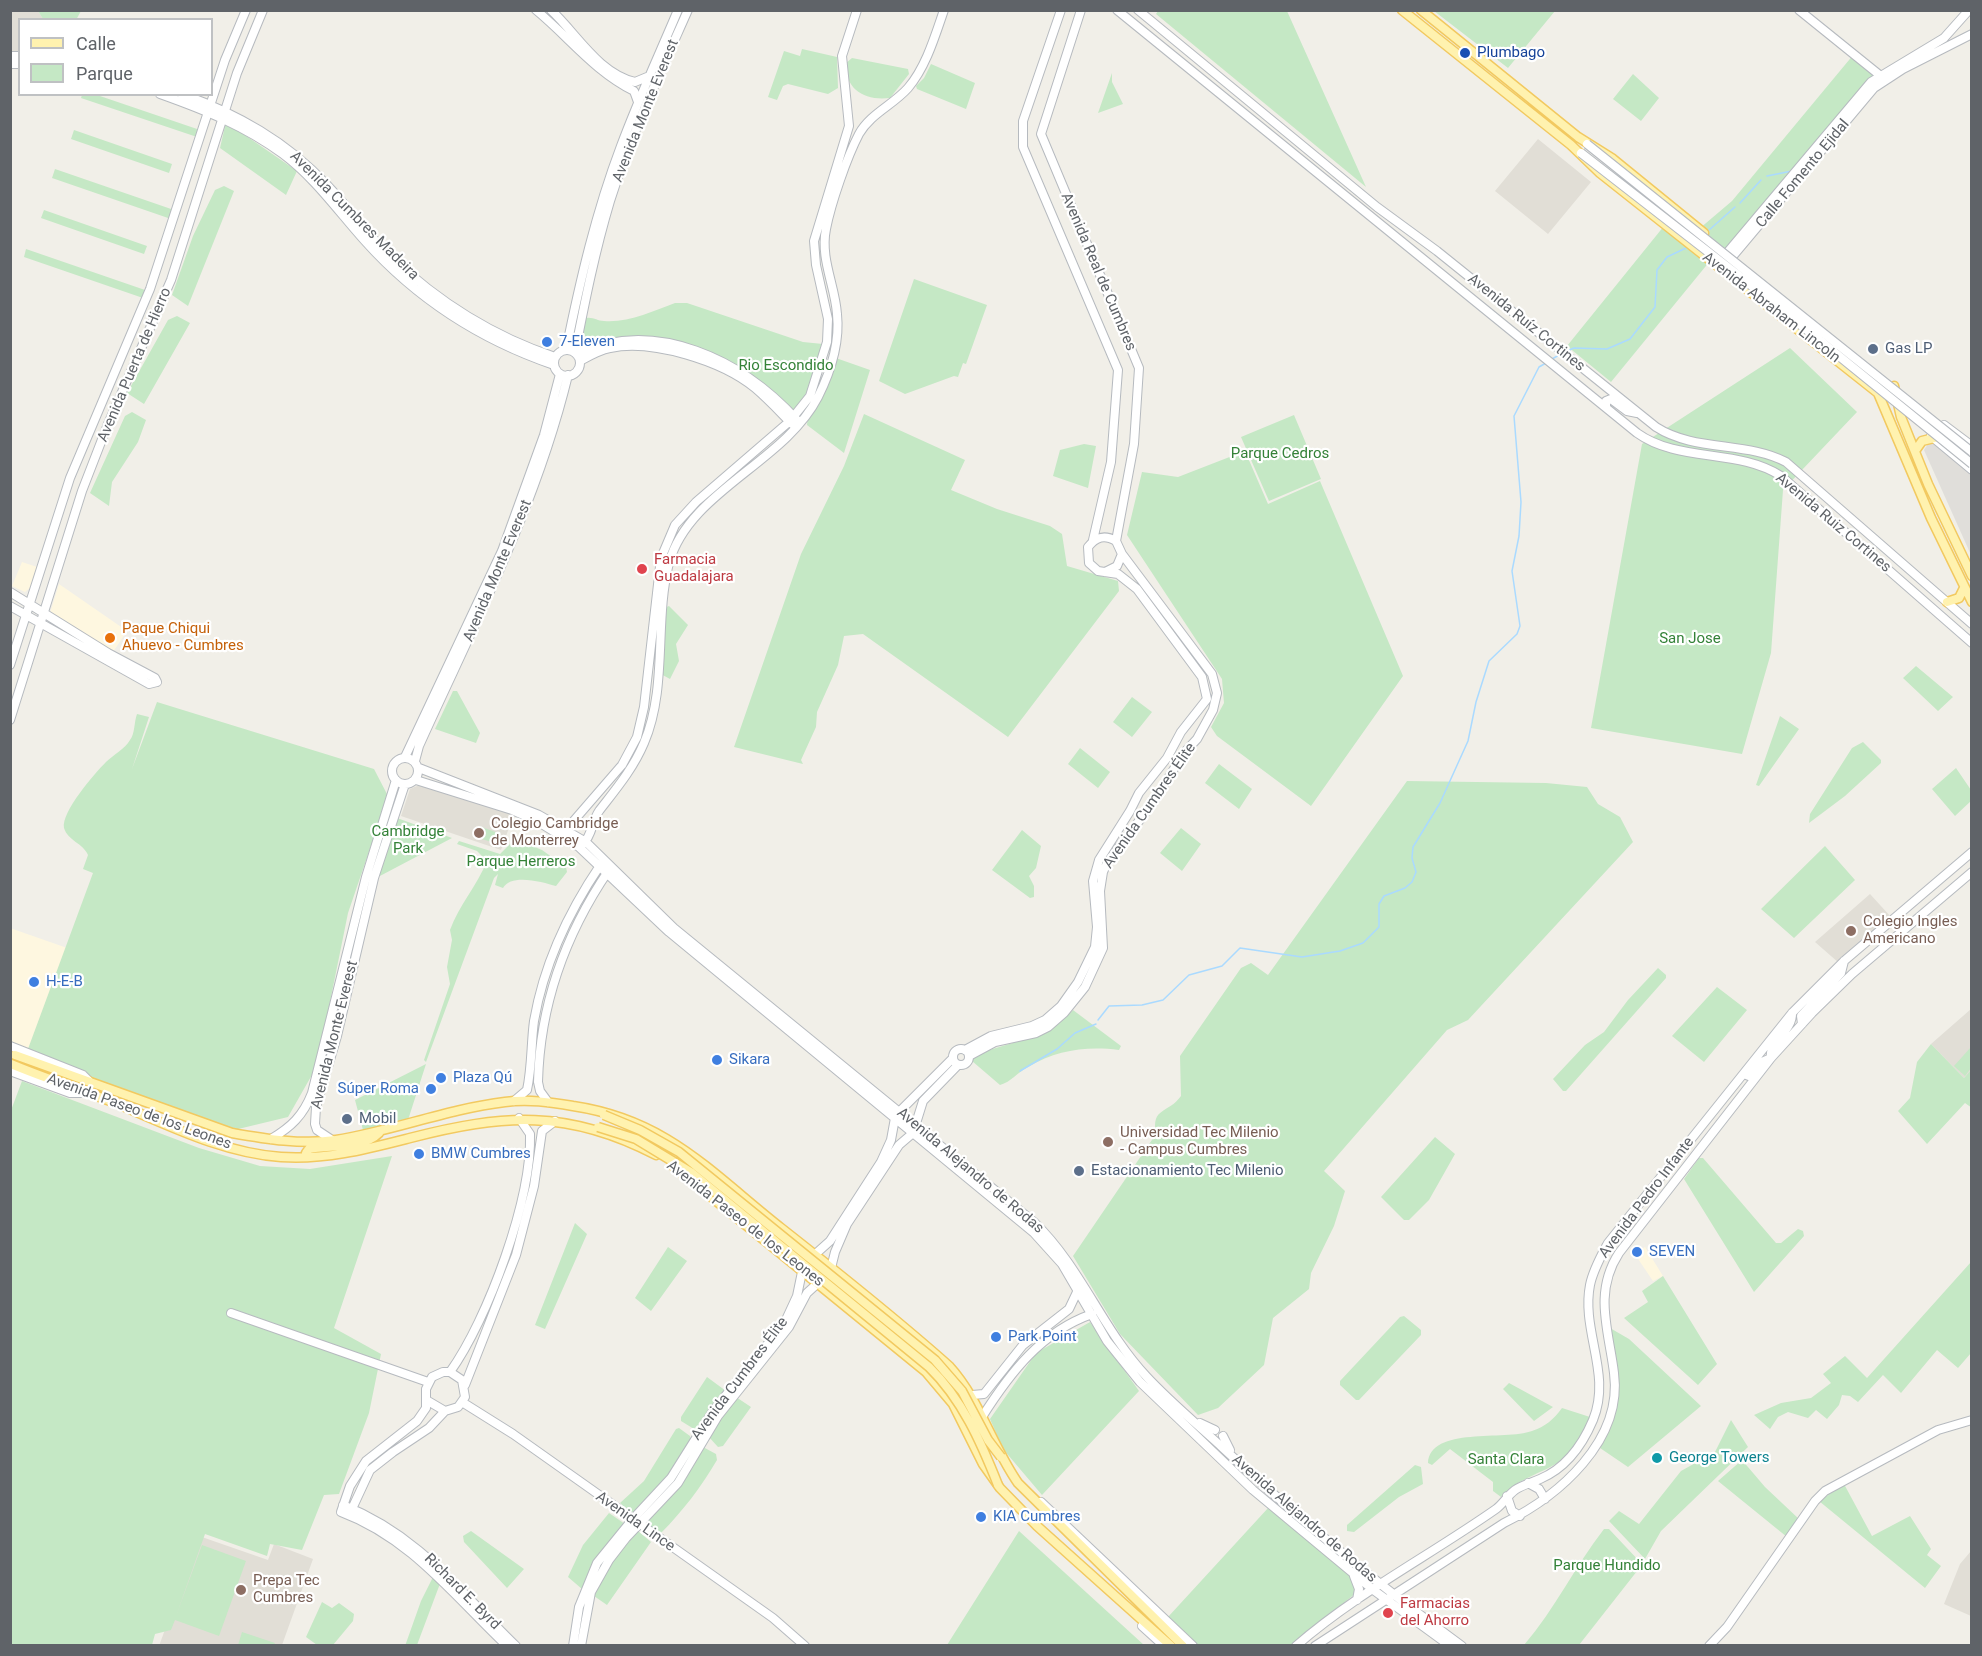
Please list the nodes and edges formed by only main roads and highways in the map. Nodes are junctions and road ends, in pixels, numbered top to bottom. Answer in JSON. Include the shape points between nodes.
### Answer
{"nodes":[{"id":1,"x":1402,"y":10,"type":"edge"},
{"id":2,"x":1421,"y":10,"type":"edge"},
{"id":3,"x":1716,"y":243,"type":"junction"},
{"id":4,"x":1704,"y":256,"type":"junction"},
{"id":5,"x":1897,"y":390,"type":"junction"},
{"id":6,"x":1913,"y":402,"type":"road end"},
{"id":7,"x":1893,"y":429,"type":"junction"},
{"id":8,"x":1907,"y":433,"type":"junction"},
{"id":9,"x":1934,"y":438,"type":"road end"},
{"id":10,"x":1915,"y":451,"type":"junction"},
{"id":11,"x":1942,"y":541,"type":"junction"},
{"id":12,"x":1971,"y":576,"type":"edge"},
{"id":13,"x":1964,"y":588,"type":"junction"},
{"id":14,"x":1947,"y":602,"type":"road end"},
{"id":15,"x":1971,"y":602,"type":"edge"},
{"id":16,"x":13,"y":1050,"type":"edge"},
{"id":17,"x":11,"y":1064,"type":"edge"},
{"id":18,"x":596,"y":1110,"type":"junction"},
{"id":19,"x":572,"y":1124,"type":"junction"},
{"id":20,"x":381,"y":1130,"type":"junction"},
{"id":21,"x":309,"y":1157,"type":"junction"},
{"id":22,"x":801,"y":1244,"type":"junction"},
{"id":23,"x":786,"y":1257,"type":"junction"},
{"id":24,"x":848,"y":1283,"type":"junction"},
{"id":25,"x":834,"y":1295,"type":"junction"},
{"id":26,"x":1001,"y":1456,"type":"junction"},
{"id":27,"x":998,"y":1485,"type":"junction"},
{"id":28,"x":1144,"y":1615,"type":"junction"},
{"id":29,"x":1189,"y":1645,"type":"edge"},
{"id":30,"x":1171,"y":1646,"type":"edge"}],
"edges":[{"from":1,"to":4,"type":"main road","name":"Avenida Abraham Lincoln"},
{"from":2,"to":3,"type":"main road","name":"Avenida Abraham Lincoln"},
{"from":3,"to":4,"type":"main road","via":[[1714,252]]},
{"from":3,"to":5,"type":"main road","name":"Avenida Abraham Lincoln"},
{"from":4,"to":7,"type":"main road","name":"Avenida Abraham Lincoln","via":[[1878,393]]},
{"from":5,"to":7,"type":"main road","via":[[1891,402]]},
{"from":5,"to":8,"type":"main road","via":[[1898,409]]},
{"from":6,"to":8,"type":"main road"},
{"from":7,"to":11,"type":"main road"},
{"from":8,"to":10,"type":"main road"},
{"from":9,"to":10,"type":"main road","via":[[1922,441]]},
{"from":10,"to":12,"type":"main road"},
{"from":11,"to":12,"type":"main road","via":[[1949,541]]},
{"from":11,"to":13,"type":"main road"},
{"from":13,"to":14,"type":"main road","via":[[1959,597]]},
{"from":13,"to":15,"type":"main road"},
{"from":16,"to":20,"type":"main road","name":"Avenida Paseo de los Leones","via":[[90,1083],[232,1133],[271,1139],[332,1140]]},
{"from":17,"to":21,"type":"main road","name":"Avenida Paseo de los Leones","via":[[227,1146],[263,1155]]},
{"from":18,"to":20,"type":"main road","name":"Avenida Paseo de los Leones","via":[[514,1101]]},
{"from":18,"to":22,"type":"main road","name":"Avenida Paseo de los Leones","via":[[628,1119],[678,1144]]},
{"from":18,"to":26,"type":"main road","bridge":true,"via":[[679,1152],[935,1360],[962,1391]]},
{"from":19,"to":21,"type":"main road","name":"Avenida Paseo de los Leones","via":[[519,1118],[475,1123],[370,1149]]},
{"from":19,"to":23,"type":"main road","name":"Avenida Paseo de los Leones","via":[[628,1141],[660,1157]]},
{"from":19,"to":27,"type":"main road","bridge":true,"via":[[598,1127],[636,1139],[692,1173],[929,1367],[963,1411]]},
{"from":20,"to":21,"type":"main road","via":[[366,1140],[309,1149]]},
{"from":22,"to":23,"type":"main road","via":[[796,1256]]},
{"from":22,"to":24,"type":"main road","name":"Avenida Paseo de los Leones"},
{"from":23,"to":25,"type":"main road","name":"Avenida Paseo de los Leones"},
{"from":24,"to":25,"type":"main road","via":[[839,1285]]},
{"from":24,"to":26,"type":"main road","name":"Avenida Paseo de los Leones","via":[[942,1360],[972,1395]]},
{"from":25,"to":27,"type":"main road","name":"Avenida Paseo de los Leones","via":[[938,1385],[953,1404]]},
{"from":26,"to":28,"type":"main road","name":"Avenida Paseo de los Leones","via":[[1026,1492]]},
{"from":27,"to":28,"type":"main road","name":"Avenida Paseo de los Leones","via":[[1037,1526]]},
{"from":28,"to":29,"type":"main road","name":"Avenida Paseo de los Leones"},
{"from":28,"to":30,"type":"main road","name":"Avenida Paseo de los Leones"}]}
